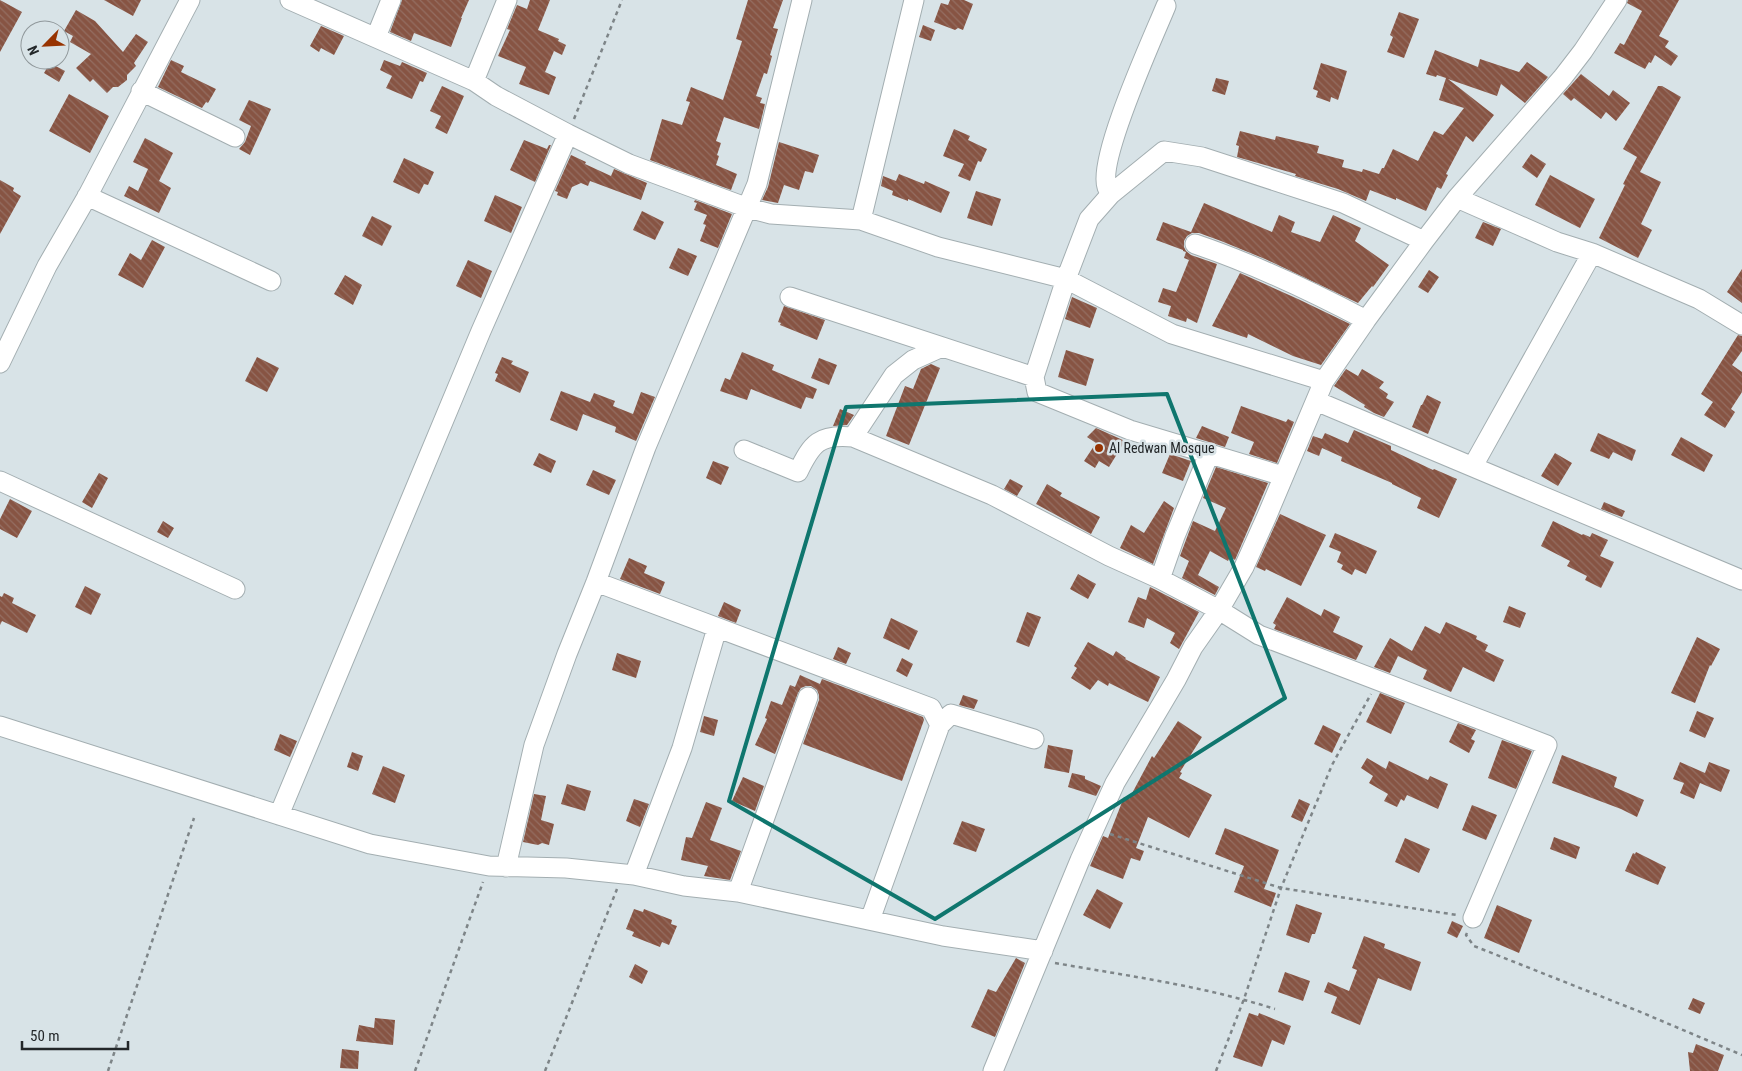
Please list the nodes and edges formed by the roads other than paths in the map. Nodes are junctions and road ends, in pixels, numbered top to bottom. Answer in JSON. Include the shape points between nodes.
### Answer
{"nodes":[{"id":1,"x":190,"y":0,"type":"edge"},
{"id":2,"x":290,"y":0,"type":"edge"},
{"id":3,"x":391,"y":0,"type":"edge"},
{"id":4,"x":507,"y":0,"type":"edge"},
{"id":5,"x":802,"y":0,"type":"edge"},
{"id":6,"x":914,"y":0,"type":"edge"},
{"id":7,"x":1617,"y":0,"type":"edge"},
{"id":8,"x":1166,"y":6,"type":"dead end"},
{"id":9,"x":376,"y":37,"type":"junction"},
{"id":10,"x":474,"y":81,"type":"junction"},
{"id":11,"x":141,"y":92,"type":"junction"},
{"id":12,"x":568,"y":134,"type":"junction"},
{"id":13,"x":235,"y":137,"type":"dead end"},
{"id":14,"x":1111,"y":194,"type":"junction"},
{"id":15,"x":87,"y":196,"type":"junction"},
{"id":16,"x":1457,"y":198,"type":"junction"},
{"id":17,"x":748,"y":208,"type":"junction"},
{"id":18,"x":861,"y":220,"type":"junction"},
{"id":19,"x":1424,"y":241,"type":"junction"},
{"id":20,"x":1195,"y":244,"type":"dead end"},
{"id":21,"x":1592,"y":253,"type":"junction"},
{"id":22,"x":1066,"y":279,"type":"junction"},
{"id":23,"x":271,"y":282,"type":"dead end"},
{"id":24,"x":790,"y":297,"type":"dead end"},
{"id":25,"x":1366,"y":320,"type":"junction"},
{"id":26,"x":1742,"y":325,"type":"edge"},
{"id":27,"x":942,"y":347,"type":"junction"},
{"id":28,"x":0,"y":363,"type":"edge"},
{"id":29,"x":1034,"y":377,"type":"junction"},
{"id":30,"x":1324,"y":381,"type":"junction"},
{"id":31,"x":1316,"y":400,"type":"junction"},
{"id":32,"x":853,"y":437,"type":"junction"},
{"id":33,"x":744,"y":450,"type":"dead end"},
{"id":34,"x":1209,"y":454,"type":"junction"},
{"id":35,"x":1473,"y":466,"type":"junction"},
{"id":36,"x":1283,"y":476,"type":"junction"},
{"id":37,"x":0,"y":481,"type":"edge"},
{"id":38,"x":1160,"y":579,"type":"junction"},
{"id":39,"x":1742,"y":580,"type":"edge"},
{"id":40,"x":596,"y":582,"type":"junction"},
{"id":41,"x":235,"y":589,"type":"dead end"},
{"id":42,"x":1219,"y":610,"type":"junction"},
{"id":43,"x":717,"y":628,"type":"junction"},
{"id":44,"x":808,"y":697,"type":"dead end"},
{"id":45,"x":940,"y":725,"type":"junction"},
{"id":46,"x":0,"y":726,"type":"edge"},
{"id":47,"x":1034,"y":739,"type":"dead end"},
{"id":48,"x":279,"y":815,"type":"junction"},
{"id":49,"x":498,"y":866,"type":"junction"},
{"id":50,"x":628,"y":874,"type":"junction"},
{"id":51,"x":738,"y":892,"type":"junction"},
{"id":52,"x":1474,"y":918,"type":"road end"},
{"id":53,"x":870,"y":920,"type":"junction"},
{"id":54,"x":1041,"y":956,"type":"junction"},
{"id":55,"x":993,"y":1071,"type":"edge"}],
"edges":[{"from":1,"to":11,"type":"street"},
{"from":2,"to":9,"type":"street"},
{"from":3,"to":9,"type":"street"},
{"from":4,"to":10,"type":"street"},
{"from":5,"to":17,"type":"street","via":[[757,184]]},
{"from":6,"to":18,"type":"street"},
{"from":7,"to":16,"type":"street","via":[[1563,77]]},
{"from":8,"to":14,"type":"street","via":[[1110,147],[1106,186]]},
{"from":9,"to":10,"type":"street"},
{"from":10,"to":12,"type":"street"},
{"from":11,"to":13,"type":"street"},
{"from":11,"to":15,"type":"street"},
{"from":12,"to":17,"type":"street","via":[[629,164]]},
{"from":12,"to":48,"type":"street","via":[[477,339]]},
{"from":14,"to":19,"type":"street","via":[[1164,151],[1202,157],[1343,203]]},
{"from":14,"to":22,"type":"street","via":[[1089,220]]},
{"from":15,"to":23,"type":"street"},
{"from":15,"to":28,"type":"street","via":[[47,266]]},
{"from":16,"to":19,"type":"street"},
{"from":16,"to":21,"type":"street","via":[[1557,242]]},
{"from":17,"to":18,"type":"street","via":[[771,214]]},
{"from":17,"to":40,"type":"street","via":[[646,447]]},
{"from":18,"to":22,"type":"street","via":[[938,247]]},
{"from":19,"to":25,"type":"street"},
{"from":20,"to":25,"type":"street","via":[[1314,293]]},
{"from":21,"to":26,"type":"street","via":[[1699,299]]},
{"from":21,"to":35,"type":"street"},
{"from":22,"to":29,"type":"street"},
{"from":22,"to":30,"type":"street","via":[[1172,334]]},
{"from":24,"to":27,"type":"street"},
{"from":25,"to":30,"type":"street"},
{"from":27,"to":29,"type":"street"},
{"from":27,"to":32,"type":"street","via":[[913,360],[894,375]]},
{"from":29,"to":34,"type":"street","via":[[1037,392],[1130,430]]},
{"from":30,"to":31,"type":"street"},
{"from":31,"to":35,"type":"street"},
{"from":31,"to":36,"type":"street"},
{"from":32,"to":33,"type":"street","via":[[824,439],[808,451],[798,472]]},
{"from":32,"to":38,"type":"street","via":[[992,495]]},
{"from":34,"to":36,"type":"street"},
{"from":34,"to":38,"type":"street"},
{"from":35,"to":39,"type":"street"},
{"from":36,"to":42,"type":"street","via":[[1244,567]]},
{"from":37,"to":41,"type":"street"},
{"from":38,"to":42,"type":"street"},
{"from":40,"to":43,"type":"street"},
{"from":40,"to":49,"type":"street","via":[[534,745]]},
{"from":42,"to":52,"type":"street","via":[[1259,635],[1547,745]]},
{"from":42,"to":54,"type":"street","via":[[1193,647],[1115,783]]},
{"from":43,"to":45,"type":"street","via":[[931,708]]},
{"from":43,"to":50,"type":"street","via":[[682,748]]},
{"from":44,"to":51,"type":"street"},
{"from":45,"to":47,"type":"street","via":[[951,714]]},
{"from":45,"to":53,"type":"street"},
{"from":46,"to":48,"type":"street"},
{"from":48,"to":49,"type":"street","via":[[370,844]]},
{"from":49,"to":50,"type":"street"},
{"from":50,"to":51,"type":"street","via":[[684,886]]},
{"from":51,"to":53,"type":"street"},
{"from":53,"to":54,"type":"street"},
{"from":54,"to":55,"type":"street"}]}
